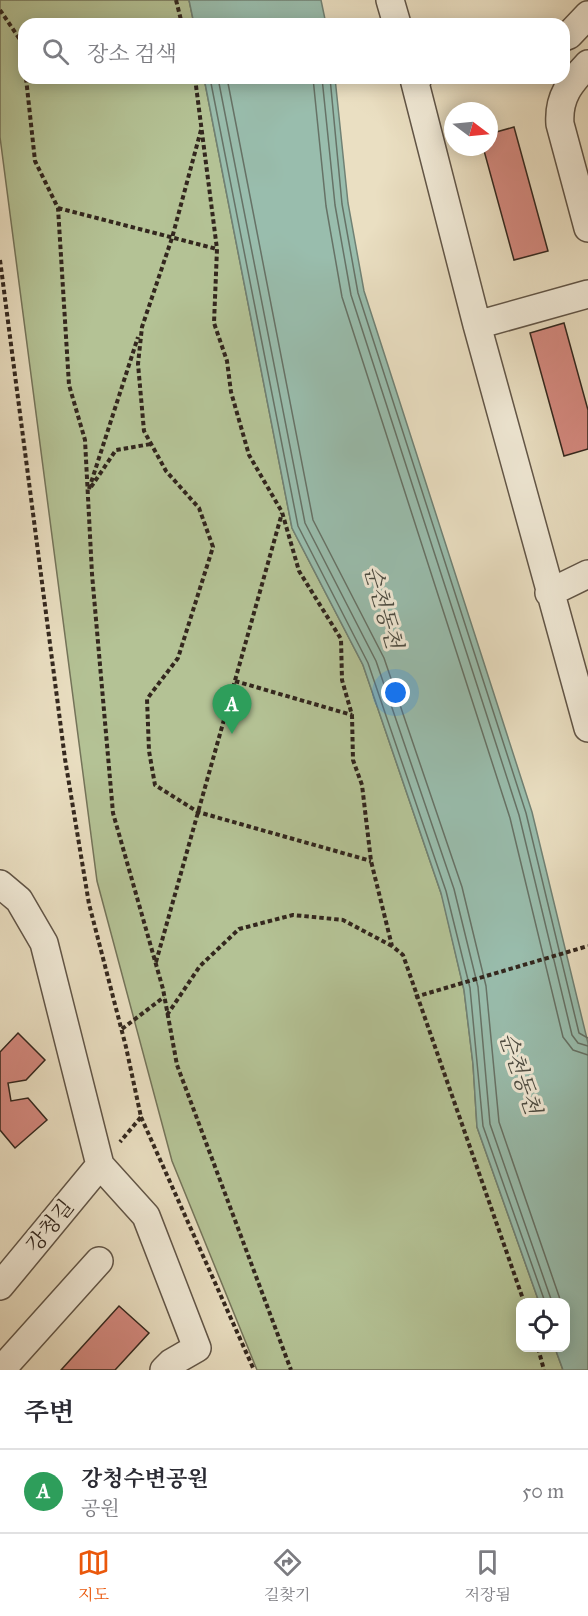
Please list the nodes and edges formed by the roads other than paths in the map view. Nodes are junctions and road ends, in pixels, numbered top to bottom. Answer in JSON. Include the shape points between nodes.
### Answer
{"nodes":[{"id":1,"x":390,"y":0,"type":"edge"},
{"id":2,"x":588,"y":15,"type":"edge"},
{"id":3,"x":395,"y":18,"type":"edge"},
{"id":4,"x":570,"y":34,"type":"edge"},
{"id":5,"x":588,"y":64,"type":"edge"},
{"id":6,"x":417,"y":84,"type":"edge"},
{"id":7,"x":588,"y":228,"type":"edge"},
{"id":8,"x":588,"y":294,"type":"edge"},
{"id":9,"x":477,"y":325,"type":"junction"},
{"id":10,"x":588,"y":574,"type":"edge"},
{"id":11,"x":549,"y":594,"type":"junction"},
{"id":12,"x":588,"y":728,"type":"edge"},
{"id":13,"x":0,"y":884,"type":"edge"},
{"id":14,"x":100,"y":1165,"type":"junction"},
{"id":15,"x":9,"y":1257,"type":"edge"},
{"id":16,"x":99,"y":1261,"type":"dead end"},
{"id":17,"x":0,"y":1286,"type":"edge"},
{"id":18,"x":1,"y":1370,"type":"edge"},
{"id":19,"x":164,"y":1370,"type":"edge"}],
"edges":[{"from":1,"to":3,"type":"street"},
{"from":2,"to":4,"type":"street"},
{"from":5,"to":7,"type":"street","via":[[562,95],[559,110]]},
{"from":6,"to":9,"type":"street"},
{"from":8,"to":9,"type":"street"},
{"from":9,"to":11,"type":"street"},
{"from":10,"to":11,"type":"street"},
{"from":11,"to":12,"type":"street"},
{"from":13,"to":14,"type":"street","via":[[19,900],[44,943]]},
{"from":14,"to":15,"type":"street","name":"강청길"},
{"from":14,"to":19,"type":"street","via":[[146,1216],[197,1348]]},
{"from":15,"to":17,"type":"street","name":"강청길"},
{"from":16,"to":18,"type":"street"}]}
